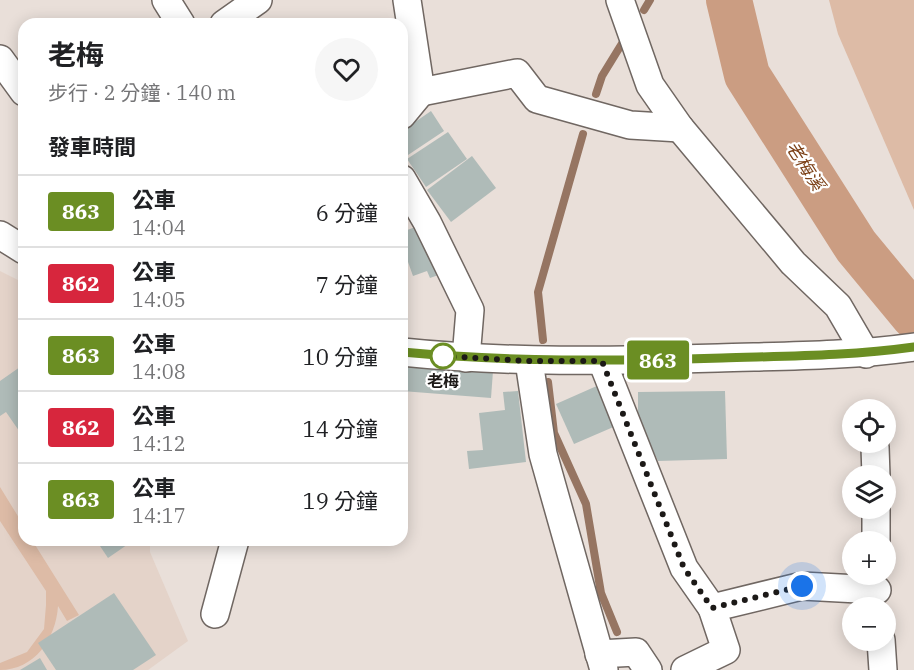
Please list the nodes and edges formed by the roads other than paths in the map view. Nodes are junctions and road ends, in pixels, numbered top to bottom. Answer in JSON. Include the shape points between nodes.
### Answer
{"nodes":[{"id":1,"x":166,"y":0,"type":"edge"},
{"id":2,"x":258,"y":0,"type":"edge"},
{"id":3,"x":406,"y":0,"type":"edge"},
{"id":4,"x":620,"y":0,"type":"edge"},
{"id":5,"x":177,"y":18,"type":"edge"},
{"id":6,"x":232,"y":18,"type":"edge"},
{"id":7,"x":0,"y":59,"type":"edge"},
{"id":8,"x":18,"y":84,"type":"edge"},
{"id":9,"x":421,"y":92,"type":"junction"},
{"id":10,"x":408,"y":108,"type":"edge"},
{"id":11,"x":680,"y":128,"type":"junction"},
{"id":12,"x":408,"y":189,"type":"edge"},
{"id":13,"x":0,"y":235,"type":"edge"},
{"id":14,"x":18,"y":246,"type":"edge"},
{"id":15,"x":914,"y":347,"type":"edge"},
{"id":16,"x":408,"y":353,"type":"edge"},
{"id":17,"x":866,"y":354,"type":"junction"},
{"id":18,"x":466,"y":358,"type":"junction"},
{"id":19,"x":529,"y":361,"type":"junction"},
{"id":20,"x":602,"y":361,"type":"junction"},
{"id":21,"x":233,"y":546,"type":"edge"},
{"id":22,"x":877,"y":591,"type":"edge"},
{"id":23,"x":712,"y":608,"type":"junction"},
{"id":24,"x":215,"y":614,"type":"dead end"},
{"id":25,"x":882,"y":651,"type":"edge"},
{"id":26,"x":602,"y":662,"type":"edge"},
{"id":27,"x":648,"y":670,"type":"edge"},
{"id":28,"x":685,"y":670,"type":"edge"},
{"id":29,"x":883,"y":670,"type":"edge"}],
"edges":[{"from":1,"to":5,"type":"street"},
{"from":2,"to":6,"type":"street"},
{"from":3,"to":9,"type":"street"},
{"from":4,"to":11,"type":"street","via":[[650,85]]},
{"from":7,"to":8,"type":"street"},
{"from":9,"to":10,"type":"street"},
{"from":9,"to":11,"type":"street","via":[[517,73],[537,99],[630,125]]},
{"from":11,"to":17,"type":"street","via":[[793,263],[838,306]]},
{"from":12,"to":18,"type":"street","via":[[470,310]]},
{"from":13,"to":14,"type":"street"},
{"from":15,"to":17,"type":"street"},
{"from":16,"to":18,"type":"street"},
{"from":17,"to":20,"type":"street"},
{"from":18,"to":19,"type":"street"},
{"from":19,"to":20,"type":"street"},
{"from":19,"to":26,"type":"street","via":[[543,454]]},
{"from":20,"to":23,"type":"street","via":[[684,568]]},
{"from":21,"to":24,"type":"street"},
{"from":22,"to":23,"type":"street","via":[[802,586]]},
{"from":23,"to":28,"type":"street","via":[[726,650]]},
{"from":25,"to":29,"type":"street"},
{"from":26,"to":27,"type":"street","via":[[636,652]]}]}
